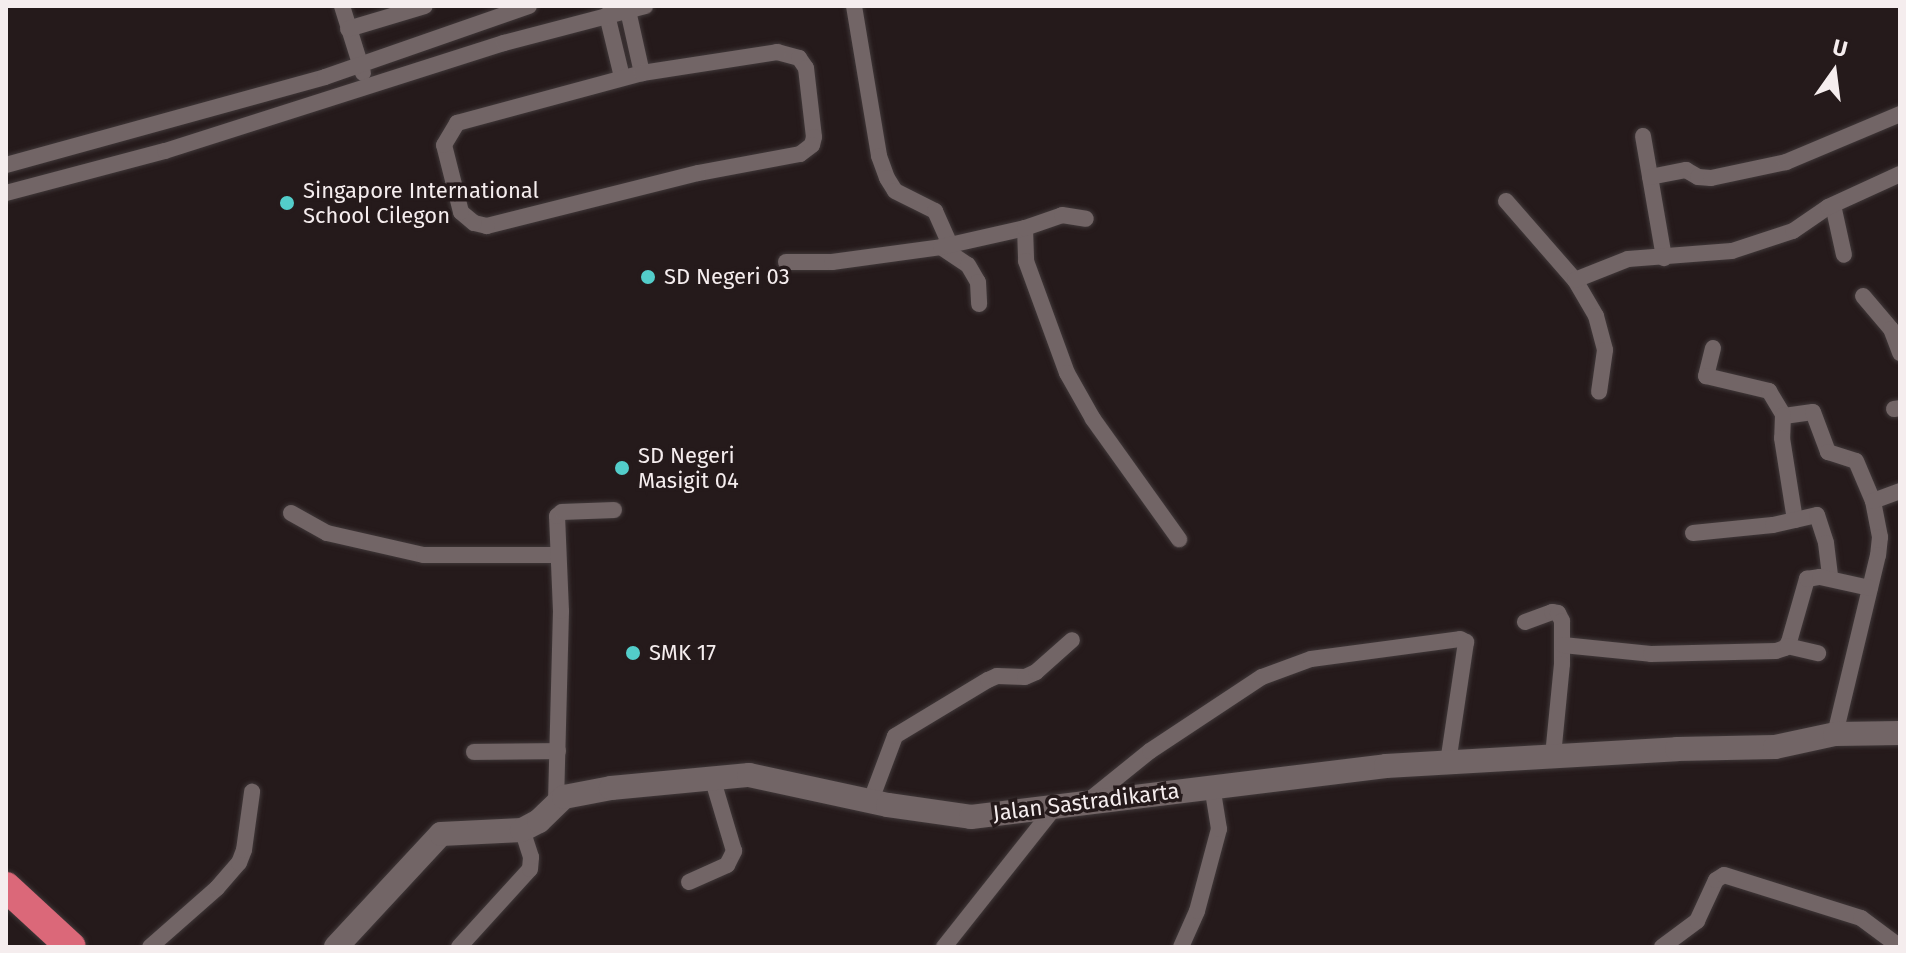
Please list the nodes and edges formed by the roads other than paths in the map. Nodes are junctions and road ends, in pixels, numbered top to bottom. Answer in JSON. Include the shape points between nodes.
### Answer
{"nodes":[{"id":1,"x":342,"y":6,"type":"edge"},
{"id":2,"x":425,"y":6,"type":"edge"},
{"id":3,"x":529,"y":6,"type":"edge"},
{"id":4,"x":854,"y":6,"type":"edge"},
{"id":5,"x":633,"y":7,"type":"edge"},
{"id":6,"x":607,"y":15,"type":"junction"},
{"id":7,"x":348,"y":29,"type":"junction"},
{"id":8,"x":381,"y":57,"type":"junction"},
{"id":9,"x":359,"y":64,"type":"junction"},
{"id":10,"x":642,"y":73,"type":"junction"},
{"id":11,"x":622,"y":77,"type":"junction"},
{"id":12,"x":388,"y":82,"type":"junction"},
{"id":13,"x":368,"y":88,"type":"junction"},
{"id":14,"x":1900,"y":114,"type":"edge"},
{"id":15,"x":1643,"y":136,"type":"dead end"},
{"id":16,"x":70,"y":147,"type":"junction"},
{"id":17,"x":6,"y":165,"type":"edge"},
{"id":18,"x":81,"y":173,"type":"junction"},
{"id":19,"x":1900,"y":174,"type":"edge"},
{"id":20,"x":1650,"y":177,"type":"junction"},
{"id":21,"x":6,"y":193,"type":"edge"},
{"id":22,"x":1506,"y":201,"type":"dead end"},
{"id":23,"x":1833,"y":205,"type":"junction"},
{"id":24,"x":1086,"y":219,"type":"dead end"},
{"id":25,"x":1025,"y":228,"type":"junction"},
{"id":26,"x":945,"y":246,"type":"junction"},
{"id":27,"x":1844,"y":255,"type":"dead end"},
{"id":28,"x":1664,"y":258,"type":"junction"},
{"id":29,"x":786,"y":262,"type":"dead end"},
{"id":30,"x":1575,"y":280,"type":"junction"},
{"id":31,"x":1863,"y":296,"type":"dead end"},
{"id":32,"x":979,"y":304,"type":"dead end"},
{"id":33,"x":1713,"y":348,"type":"dead end"},
{"id":34,"x":1900,"y":353,"type":"edge"},
{"id":35,"x":1599,"y":392,"type":"dead end"},
{"id":36,"x":1783,"y":415,"type":"junction"},
{"id":37,"x":1900,"y":491,"type":"edge"},
{"id":38,"x":1873,"y":501,"type":"junction"},
{"id":39,"x":614,"y":510,"type":"dead end"},
{"id":40,"x":291,"y":513,"type":"dead end"},
{"id":41,"x":1795,"y":520,"type":"junction"},
{"id":42,"x":1693,"y":533,"type":"dead end"},
{"id":43,"x":1179,"y":539,"type":"dead end"},
{"id":44,"x":556,"y":555,"type":"junction"},
{"id":45,"x":1830,"y":578,"type":"junction"},
{"id":46,"x":1870,"y":588,"type":"junction"},
{"id":47,"x":1525,"y":622,"type":"dead end"},
{"id":48,"x":1072,"y":640,"type":"dead end"},
{"id":49,"x":1563,"y":645,"type":"junction"},
{"id":50,"x":1787,"y":646,"type":"junction"},
{"id":51,"x":1818,"y":653,"type":"dead end"},
{"id":52,"x":1900,"y":733,"type":"edge"},
{"id":53,"x":1835,"y":734,"type":"junction"},
{"id":54,"x":558,"y":751,"type":"junction"},
{"id":55,"x":474,"y":752,"type":"dead end"},
{"id":56,"x":1553,"y":756,"type":"junction"},
{"id":57,"x":1448,"y":762,"type":"junction"},
{"id":58,"x":712,"y":777,"type":"junction"},
{"id":59,"x":1212,"y":786,"type":"junction"},
{"id":60,"x":252,"y":792,"type":"dead end"},
{"id":61,"x":871,"y":800,"type":"junction"},
{"id":62,"x":556,"y":802,"type":"junction"},
{"id":63,"x":1087,"y":802,"type":"junction"},
{"id":64,"x":1054,"y":808,"type":"junction"},
{"id":65,"x":522,"y":830,"type":"junction"},
{"id":66,"x":689,"y":882,"type":"dead end"},
{"id":67,"x":6,"y":887,"type":"edge"},
{"id":68,"x":6,"y":911,"type":"edge"},
{"id":69,"x":45,"y":947,"type":"edge"},
{"id":70,"x":71,"y":947,"type":"edge"},
{"id":71,"x":150,"y":947,"type":"edge"},
{"id":72,"x":336,"y":947,"type":"edge"},
{"id":73,"x":459,"y":947,"type":"edge"},
{"id":74,"x":944,"y":947,"type":"edge"},
{"id":75,"x":1181,"y":947,"type":"edge"},
{"id":76,"x":1662,"y":947,"type":"edge"},
{"id":77,"x":1900,"y":947,"type":"edge"}],
"edges":[{"from":1,"to":7,"type":"street"},
{"from":2,"to":7,"type":"street"},
{"from":3,"to":8,"type":"street"},
{"from":4,"to":26,"type":"street","via":[[887,178],[895,191],[935,211]]},
{"from":5,"to":6,"type":"street"},
{"from":5,"to":10,"type":"street"},
{"from":6,"to":11,"type":"street"},
{"from":6,"to":12,"type":"street"},
{"from":7,"to":9,"type":"street"},
{"from":8,"to":9,"type":"street"},
{"from":8,"to":12,"type":"street"},
{"from":9,"to":13,"type":"street"},
{"from":9,"to":16,"type":"street"},
{"from":10,"to":11,"type":"street"},
{"from":10,"to":11,"type":"street","via":[[790,53],[806,68],[812,145],[792,157],[698,173],[487,226],[461,212],[444,159],[451,128]]},
{"from":12,"to":13,"type":"street"},
{"from":13,"to":18,"type":"street"},
{"from":14,"to":20,"type":"street","via":[[1786,162],[1711,178],[1686,170]]},
{"from":15,"to":20,"type":"street"},
{"from":16,"to":17,"type":"street"},
{"from":16,"to":18,"type":"street"},
{"from":18,"to":21,"type":"street"},
{"from":19,"to":23,"type":"street"},
{"from":20,"to":28,"type":"street"},
{"from":22,"to":30,"type":"street"},
{"from":23,"to":27,"type":"street"},
{"from":23,"to":28,"type":"street","via":[[1793,231],[1732,251]]},
{"from":24,"to":25,"type":"street","via":[[1062,215]]},
{"from":25,"to":26,"type":"street"},
{"from":25,"to":43,"type":"street","via":[[1026,261],[1067,373],[1093,419]]},
{"from":26,"to":29,"type":"street","via":[[832,262]]},
{"from":26,"to":32,"type":"street","via":[[968,265],[978,282]]},
{"from":28,"to":30,"type":"street","via":[[1628,259]]},
{"from":30,"to":35,"type":"street","via":[[1604,342]]},
{"from":31,"to":34,"type":"street","via":[[1891,329]]},
{"from":33,"to":36,"type":"street","via":[[1706,376],[1769,391]]},
{"from":36,"to":38,"type":"street","via":[[1813,412],[1828,452],[1856,461]]},
{"from":36,"to":41,"type":"street"},
{"from":37,"to":38,"type":"street"},
{"from":38,"to":46,"type":"street","via":[[1880,537]]},
{"from":39,"to":44,"type":"street","via":[[562,512],[557,516]]},
{"from":40,"to":44,"type":"street","via":[[327,533],[424,555]]},
{"from":41,"to":42,"type":"street"},
{"from":41,"to":45,"type":"street","via":[[1819,517]]},
{"from":44,"to":54,"type":"street","via":[[561,611]]},
{"from":45,"to":46,"type":"street"},
{"from":45,"to":50,"type":"street","via":[[1804,582]]},
{"from":46,"to":53,"type":"street"},
{"from":47,"to":49,"type":"street","via":[[1558,613]]},
{"from":48,"to":61,"type":"street","via":[[1036,672],[988,680],[895,736]]},
{"from":49,"to":50,"type":"street","via":[[1651,654],[1767,652]]},
{"from":49,"to":56,"type":"street"},
{"from":50,"to":51,"type":"street"},
{"from":52,"to":53,"type":"street","name":"Jalan Sastradikarta"},
{"from":53,"to":56,"type":"street","name":"Jalan Sastradikarta","via":[[1775,747]]},
{"from":54,"to":55,"type":"street"},
{"from":54,"to":62,"type":"street"},
{"from":56,"to":57,"type":"street","name":"Jalan Sastradikarta"},
{"from":57,"to":59,"type":"street","name":"Jalan Sastradikarta"},
{"from":57,"to":63,"type":"street","via":[[1466,642],[1460,639],[1311,659],[1262,677],[1150,751]]},
{"from":58,"to":61,"type":"street","name":"Jalan Sastradikarta","via":[[749,775]]},
{"from":58,"to":62,"type":"street","name":"Jalan Sastradikarta","via":[[576,794]]},
{"from":58,"to":66,"type":"street","via":[[734,851],[727,865]]},
{"from":59,"to":63,"type":"street","name":"Jalan Sastradikarta"},
{"from":59,"to":75,"type":"street","via":[[1219,829],[1197,911]]},
{"from":60,"to":71,"type":"street","via":[[239,863]]},
{"from":61,"to":64,"type":"street","name":"Jalan Sastradikarta","via":[[950,816]]},
{"from":62,"to":65,"type":"street","name":"Jalan Sastradikarta"},
{"from":63,"to":64,"type":"street","name":"Jalan Sastradikarta"},
{"from":64,"to":74,"type":"street"},
{"from":65,"to":72,"type":"street","via":[[441,834]]},
{"from":65,"to":73,"type":"street","via":[[530,869]]},
{"from":67,"to":70,"type":"highway"},
{"from":68,"to":69,"type":"highway"},
{"from":76,"to":77,"type":"street","via":[[1697,921],[1716,880],[1724,875],[1861,918]]}]}
